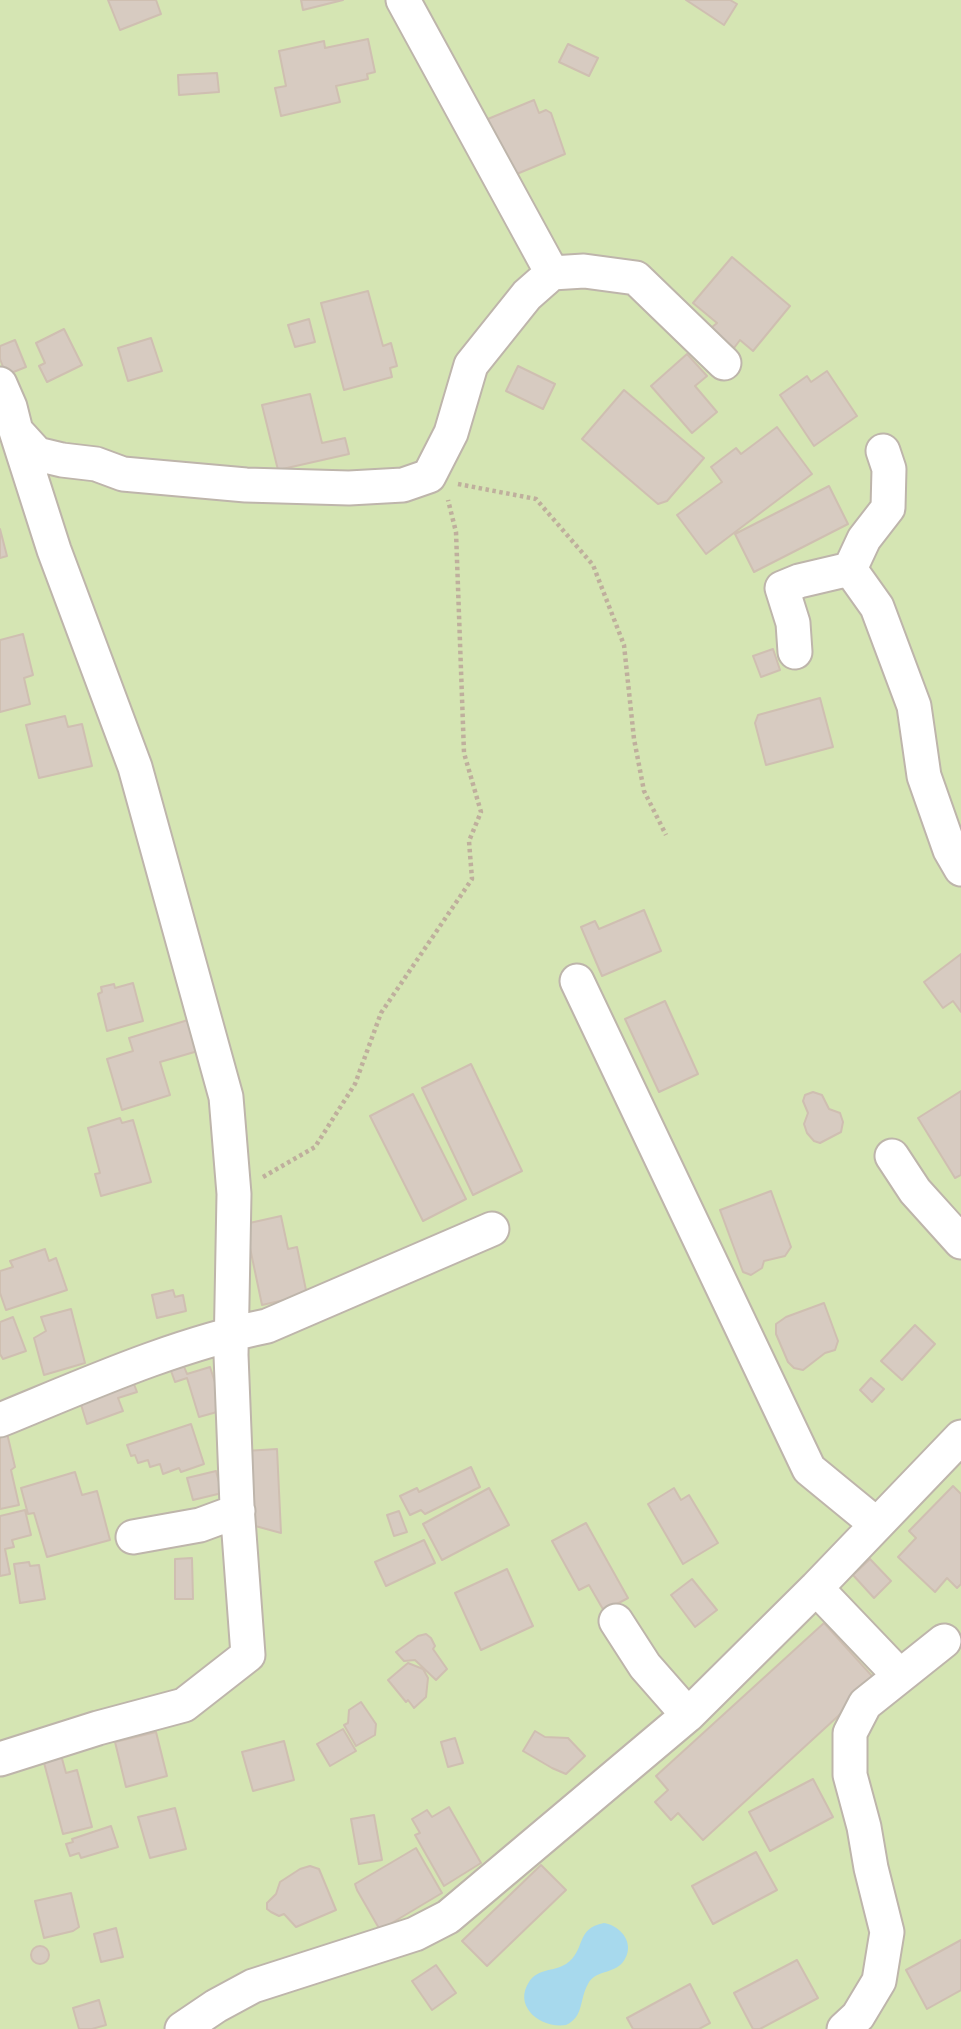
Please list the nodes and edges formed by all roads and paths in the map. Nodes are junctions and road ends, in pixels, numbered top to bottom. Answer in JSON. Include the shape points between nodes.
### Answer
{"nodes":[{"id":1,"x":403,"y":0,"type":"edge"},
{"id":2,"x":552,"y":273,"type":"junction"},
{"id":3,"x":724,"y":363,"type":"dead end"},
{"id":4,"x":6,"y":407,"type":"edge"},
{"id":5,"x":883,"y":451,"type":"dead end"},
{"id":6,"x":441,"y":470,"type":"junction"},
{"id":7,"x":850,"y":569,"type":"junction"},
{"id":8,"x":795,"y":652,"type":"dead end"},
{"id":9,"x":666,"y":835,"type":"dead end"},
{"id":10,"x":961,"y":869,"type":"edge"},
{"id":11,"x":577,"y":981,"type":"dead end"},
{"id":12,"x":891,"y":1156,"type":"dead end"},
{"id":13,"x":234,"y":1194,"type":"junction"},
{"id":14,"x":492,"y":1229,"type":"dead end"},
{"id":15,"x":961,"y":1242,"type":"edge"},
{"id":16,"x":231,"y":1333,"type":"junction"},
{"id":17,"x":0,"y":1420,"type":"edge"},
{"id":18,"x":961,"y":1437,"type":"edge"},
{"id":19,"x":237,"y":1511,"type":"junction"},
{"id":20,"x":876,"y":1524,"type":"junction"},
{"id":21,"x":133,"y":1537,"type":"dead end"},
{"id":22,"x":817,"y":1588,"type":"junction"},
{"id":23,"x":617,"y":1621,"type":"dead end"},
{"id":24,"x":955,"y":1637,"type":"edge"},
{"id":25,"x":900,"y":1676,"type":"junction"},
{"id":26,"x":688,"y":1715,"type":"junction"},
{"id":27,"x":0,"y":1759,"type":"edge"},
{"id":28,"x":182,"y":2029,"type":"edge"},
{"id":29,"x":844,"y":2029,"type":"edge"}],
"edges":[{"from":1,"to":2,"type":"street"},
{"from":2,"to":3,"type":"street","via":[[584,271],[636,278]]},
{"from":2,"to":6,"type":"street","via":[[527,295],[471,365]]},
{"from":4,"to":6,"type":"street","via":[[37,454],[96,464],[123,474],[349,488],[403,485]]},
{"from":4,"to":13,"type":"street","via":[[139,780],[226,1097]]},
{"from":5,"to":7,"type":"street","via":[[889,469],[887,508],[864,539]]},
{"from":6,"to":9,"type":"path","via":[[536,499],[593,565],[624,646],[644,791]]},
{"from":6,"to":13,"type":"path","via":[[456,532],[464,753],[481,812],[469,841],[472,879],[381,1013],[355,1083],[315,1147]]},
{"from":7,"to":8,"type":"street","via":[[782,588],[793,623]]},
{"from":7,"to":10,"type":"street","via":[[877,607],[914,706],[924,776]]},
{"from":11,"to":20,"type":"street","via":[[809,1469]]},
{"from":12,"to":15,"type":"street"},
{"from":13,"to":16,"type":"street"},
{"from":14,"to":16,"type":"street","via":[[267,1326]]},
{"from":16,"to":17,"type":"street","via":[[168,1352]]},
{"from":16,"to":19,"type":"street"},
{"from":18,"to":20,"type":"street"},
{"from":19,"to":21,"type":"street","via":[[200,1525]]},
{"from":19,"to":27,"type":"street","via":[[248,1655],[184,1705]]},
{"from":20,"to":22,"type":"street"},
{"from":22,"to":25,"type":"street"},
{"from":22,"to":26,"type":"street"},
{"from":23,"to":26,"type":"street","via":[[645,1666]]},
{"from":24,"to":25,"type":"street"},
{"from":25,"to":29,"type":"street","via":[[865,1704],[850,1733],[850,1775],[887,1932],[879,1981],[858,2016]]},
{"from":26,"to":28,"type":"street","via":[[449,1917],[415,1934],[253,1986]]}]}
